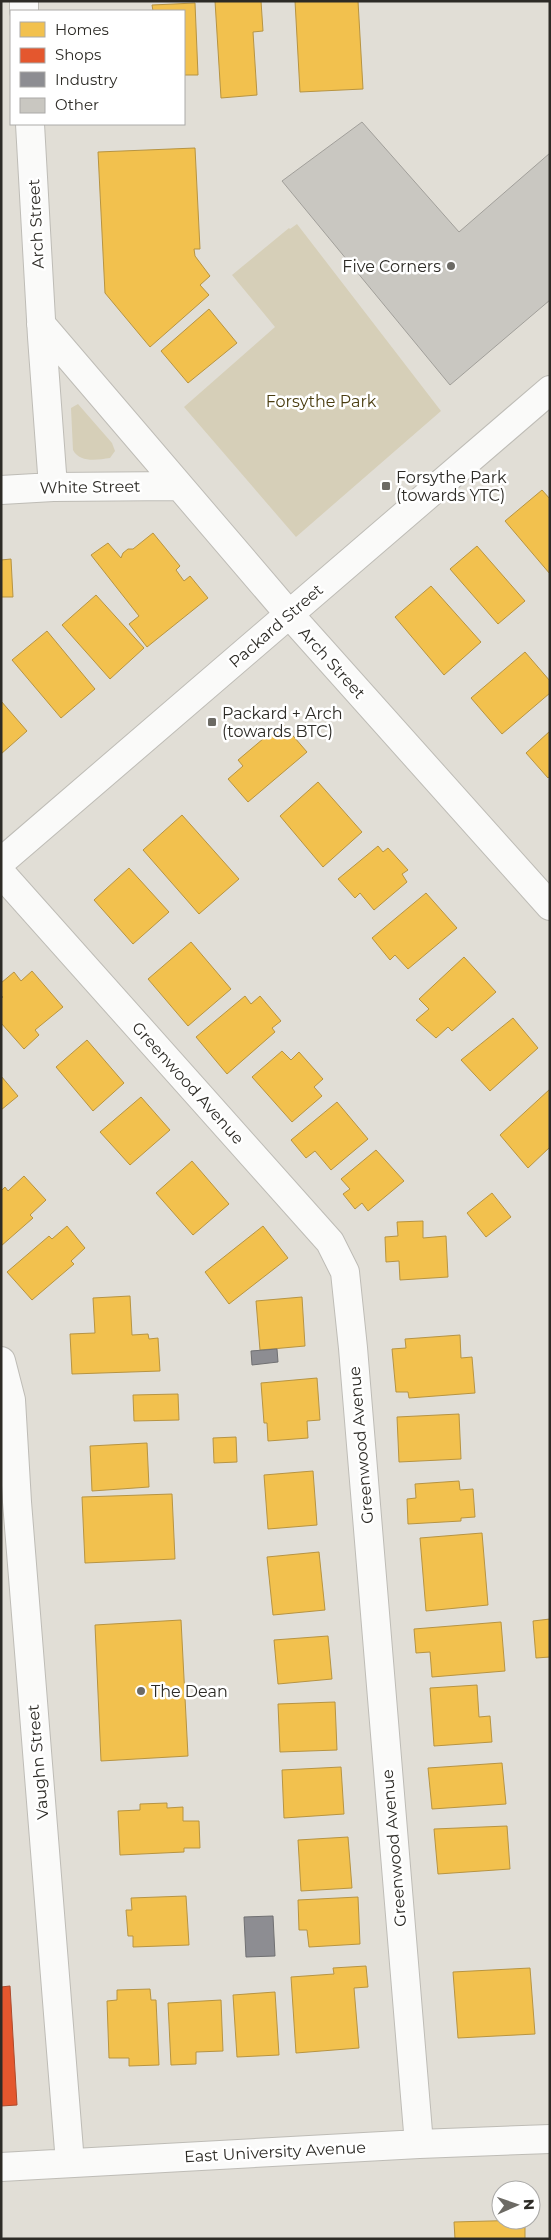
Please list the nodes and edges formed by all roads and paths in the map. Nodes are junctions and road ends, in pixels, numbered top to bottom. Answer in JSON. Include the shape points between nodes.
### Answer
{"nodes":[{"id":1,"x":30,"y":125,"type":"edge"},
{"id":2,"x":41,"y":324,"type":"junction"},
{"id":3,"x":550,"y":390,"type":"edge"},
{"id":4,"x":178,"y":486,"type":"junction"},
{"id":5,"x":52,"y":487,"type":"junction"},
{"id":6,"x":1,"y":490,"type":"edge"},
{"id":7,"x":289,"y":614,"type":"junction"},
{"id":8,"x":1,"y":862,"type":"edge"},
{"id":9,"x":1,"y":872,"type":"edge"},
{"id":10,"x":550,"y":906,"type":"edge"},
{"id":11,"x":1,"y":1362,"type":"edge"},
{"id":12,"x":549,"y":2138,"type":"edge"},
{"id":13,"x":419,"y":2144,"type":"junction"},
{"id":14,"x":70,"y":2163,"type":"junction"},
{"id":15,"x":1,"y":2167,"type":"edge"}],
"edges":[{"from":1,"to":2,"type":"street","name":"Arch Street"},
{"from":2,"to":4,"type":"street","name":"Arch Street"},
{"from":2,"to":5,"type":"street","name":"Arch Street"},
{"from":3,"to":7,"type":"street","name":"Packard Street"},
{"from":4,"to":5,"type":"street","name":"White Street"},
{"from":4,"to":7,"type":"street","name":"Arch Street"},
{"from":5,"to":6,"type":"street","name":"White Street"},
{"from":7,"to":8,"type":"street","name":"Packard Street"},
{"from":7,"to":10,"type":"street","name":"Arch Street"},
{"from":9,"to":13,"type":"street","name":"Greenwood Avenue","via":[[330,1242],[345,1272],[354,1348]]},
{"from":11,"to":14,"type":"street","name":"Vaughn Street","via":[[11,1400]]},
{"from":12,"to":13,"type":"street","name":"East University Avenue"},
{"from":13,"to":14,"type":"street","name":"East University Avenue"},
{"from":14,"to":15,"type":"street","name":"East University Avenue"}]}
